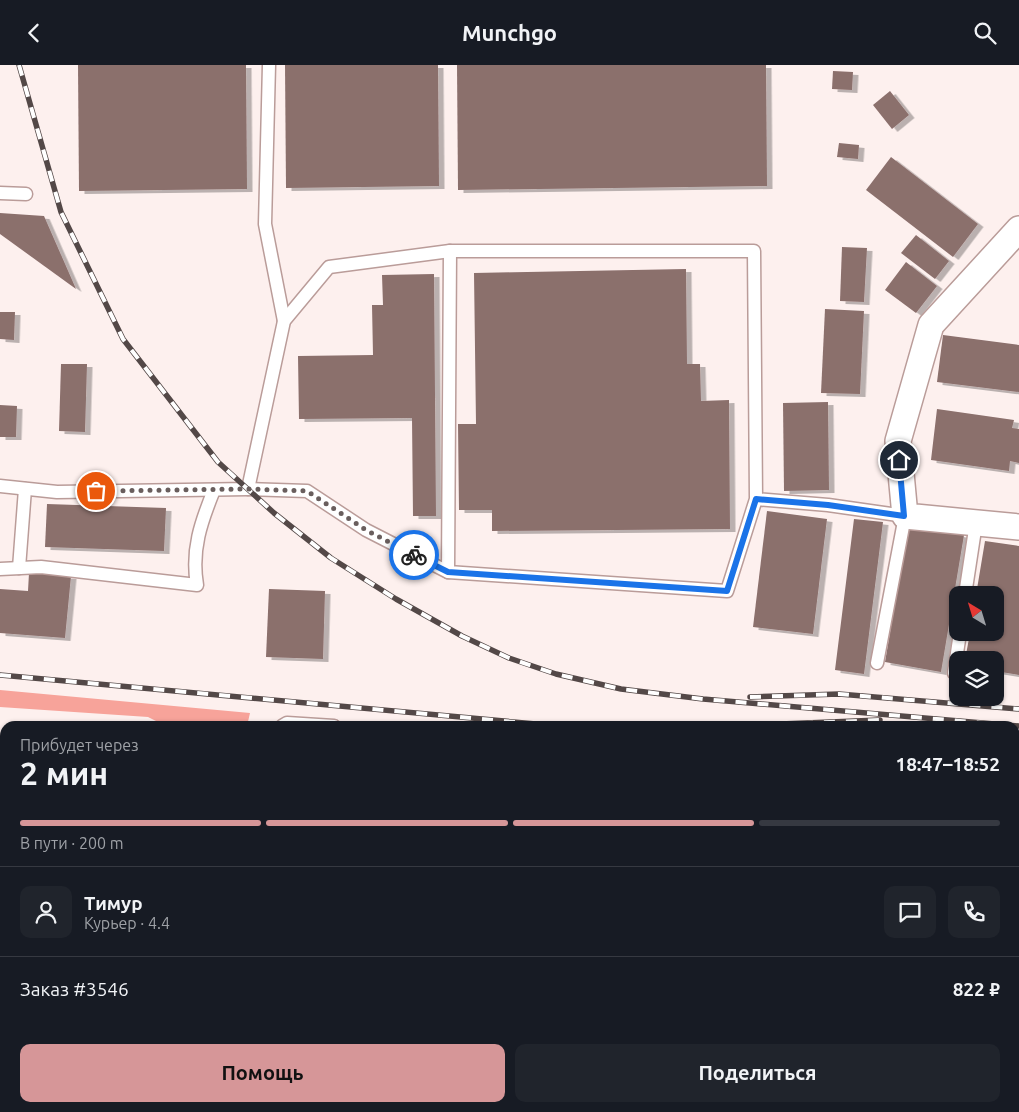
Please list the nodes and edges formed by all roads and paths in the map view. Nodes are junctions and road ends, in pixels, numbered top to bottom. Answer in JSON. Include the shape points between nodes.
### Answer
{"nodes":[{"id":1,"x":269,"y":65,"type":"edge"},
{"id":2,"x":0,"y":193,"type":"edge"},
{"id":3,"x":26,"y":194,"type":"dead end"},
{"id":4,"x":1019,"y":229,"type":"edge"},
{"id":5,"x":450,"y":251,"type":"junction"},
{"id":6,"x":284,"y":321,"type":"junction"},
{"id":7,"x":0,"y":486,"type":"edge"},
{"id":8,"x":25,"y":489,"type":"junction"},
{"id":9,"x":248,"y":489,"type":"junction"},
{"id":10,"x":214,"y":490,"type":"junction"},
{"id":11,"x":756,"y":499,"type":"junction"},
{"id":12,"x":904,"y":516,"type":"junction"},
{"id":13,"x":976,"y":523,"type":"junction"},
{"id":14,"x":1019,"y":527,"type":"edge"},
{"id":15,"x":19,"y":568,"type":"junction"},
{"id":16,"x":0,"y":569,"type":"edge"},
{"id":17,"x":448,"y":572,"type":"junction"},
{"id":18,"x":966,"y":586,"type":"edge"},
{"id":19,"x":878,"y":663,"type":"dead end"}],
"edges":[{"from":1,"to":6,"type":"lane","via":[[265,224]]},
{"from":2,"to":3,"type":"lane"},
{"from":4,"to":12,"type":"street","via":[[931,325],[898,441]]},
{"from":5,"to":6,"type":"lane","via":[[329,267]]},
{"from":5,"to":11,"type":"lane","via":[[754,251]]},
{"from":5,"to":17,"type":"lane"},
{"from":6,"to":9,"type":"lane"},
{"from":7,"to":8,"type":"lane"},
{"from":8,"to":10,"type":"lane"},
{"from":8,"to":15,"type":"lane"},
{"from":9,"to":10,"type":"lane"},
{"from":9,"to":17,"type":"lane","via":[[307,491],[366,530]]},
{"from":10,"to":15,"type":"lane","via":[[199,527],[194,569],[197,585],[106,573]]},
{"from":11,"to":12,"type":"lane"},
{"from":11,"to":17,"type":"lane","via":[[727,591]]},
{"from":12,"to":13,"type":"street"},
{"from":12,"to":19,"type":"lane"},
{"from":13,"to":14,"type":"street"},
{"from":13,"to":18,"type":"lane"},
{"from":15,"to":16,"type":"lane"}]}
